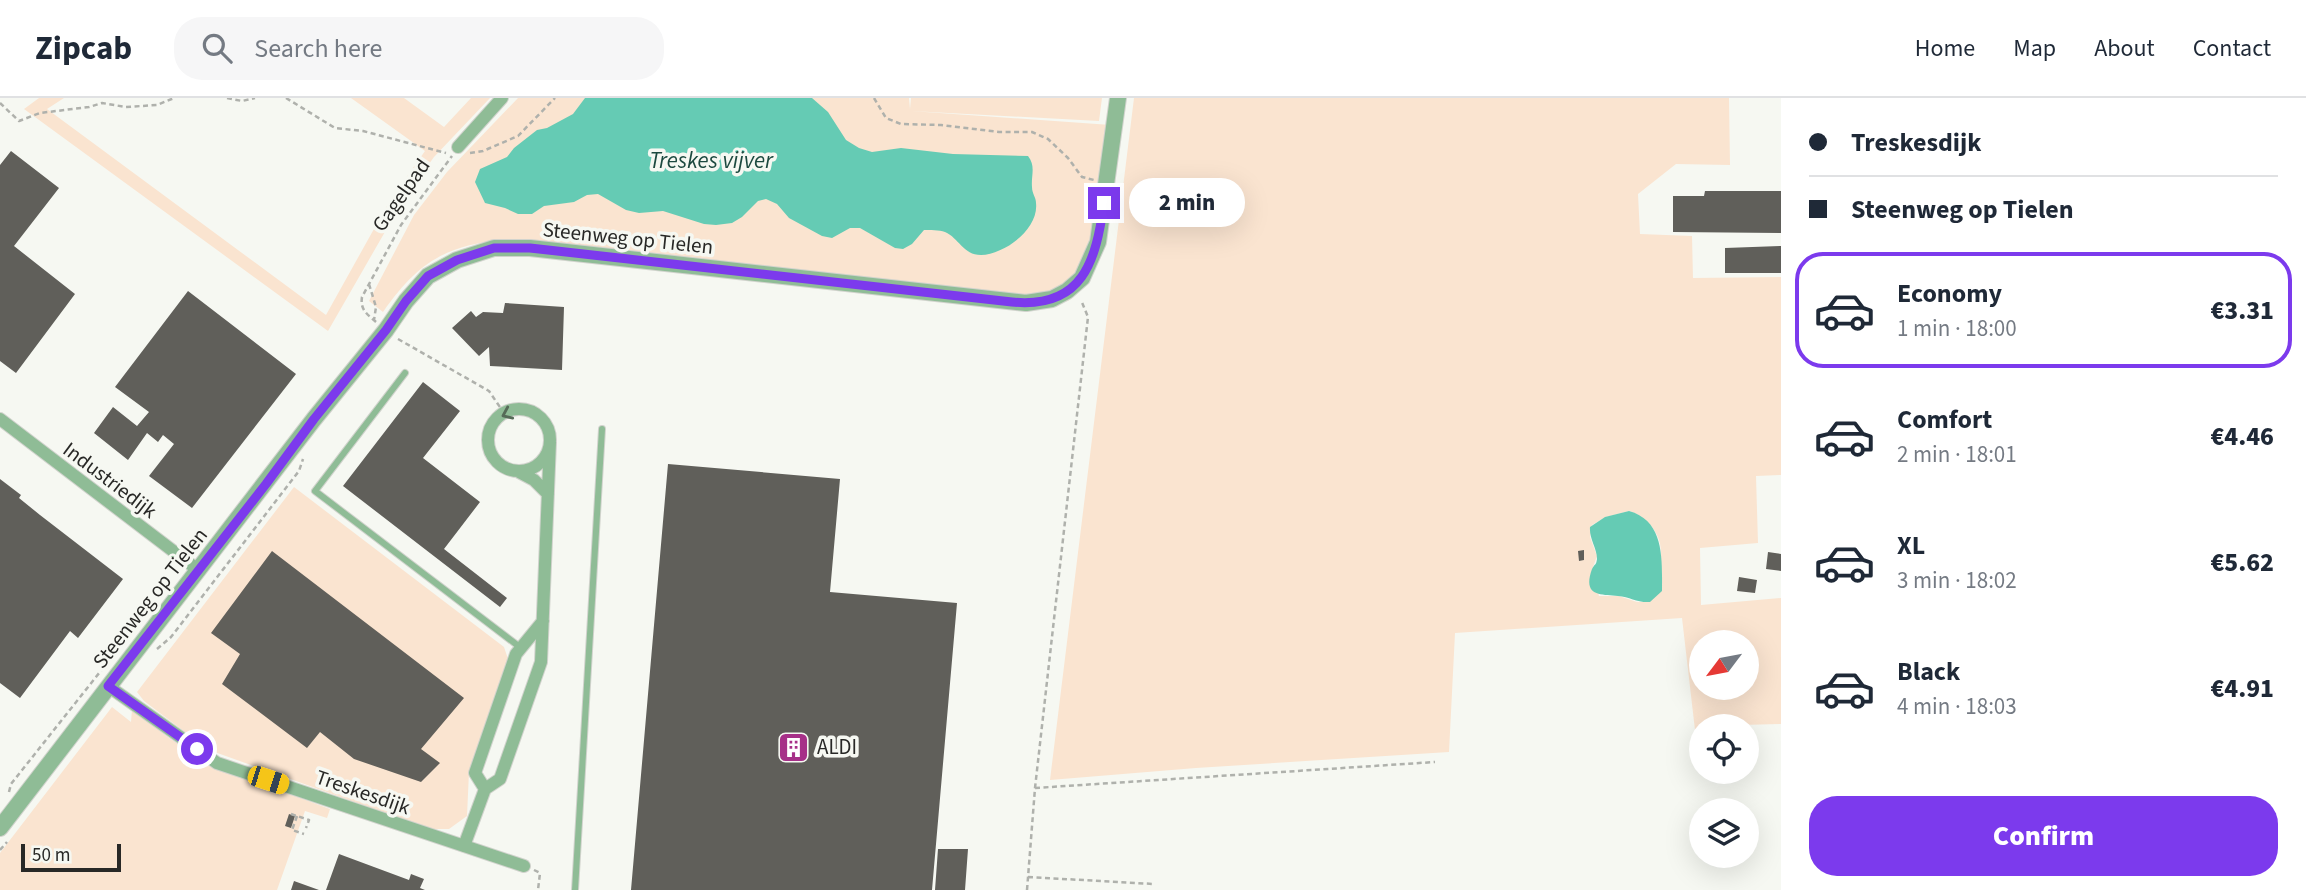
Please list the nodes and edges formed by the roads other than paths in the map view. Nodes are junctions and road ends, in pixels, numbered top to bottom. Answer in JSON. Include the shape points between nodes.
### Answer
{"nodes":[{"id":1,"x":502,"y":98,"type":"edge"},
{"id":2,"x":1118,"y":98,"type":"edge"},
{"id":3,"x":459,"y":152,"type":"road end"},
{"id":4,"x":405,"y":373,"type":"dead end"},
{"id":5,"x":0,"y":419,"type":"edge"},
{"id":6,"x":603,"y":429,"type":"dead end"},
{"id":7,"x":550,"y":442,"type":"junction"},
{"id":8,"x":519,"y":472,"type":"junction"},
{"id":9,"x":548,"y":494,"type":"junction"},
{"id":10,"x":198,"y":570,"type":"junction"},
{"id":11,"x":543,"y":621,"type":"junction"},
{"id":12,"x":521,"y":648,"type":"junction"},
{"id":13,"x":108,"y":686,"type":"junction"},
{"id":14,"x":485,"y":789,"type":"junction"},
{"id":15,"x":0,"y":828,"type":"edge"},
{"id":16,"x":464,"y":846,"type":"junction"},
{"id":17,"x":524,"y":866,"type":"road end"},
{"id":18,"x":575,"y":890,"type":"edge"}],
"edges":[{"from":1,"to":3,"type":"street","name":"Gagelpad"},
{"from":2,"to":10,"type":"street","name":"Steenweg op Tielen","via":[[1098,242],[1082,278],[1067,291],[1040,302],[530,248],[494,248],[457,260],[428,276],[406,301]]},
{"from":4,"to":12,"type":"lane","via":[[315,491]]},
{"from":5,"to":10,"type":"street","name":"Industriedijk"},
{"from":6,"to":18,"type":"lane"},
{"from":7,"to":8,"type":"street","via":[[543,460]]},
{"from":7,"to":8,"type":"street","one_way":true,"via":[[545,424],[531,412],[504,413],[488,434],[490,452],[501,466]]},
{"from":7,"to":9,"type":"street"},
{"from":8,"to":9,"type":"street"},
{"from":9,"to":11,"type":"street"},
{"from":10,"to":13,"type":"street","name":"Steenweg op Tielen"},
{"from":11,"to":12,"type":"street"},
{"from":11,"to":14,"type":"street","via":[[541,662],[500,779]]},
{"from":12,"to":14,"type":"street","via":[[475,773]]},
{"from":13,"to":15,"type":"street","name":"Steenweg op Tielen"},
{"from":13,"to":16,"type":"street","name":"Treskesdijk","via":[[217,763]]},
{"from":14,"to":16,"type":"street"},
{"from":16,"to":17,"type":"street","name":"Treskesdijk"}]}
